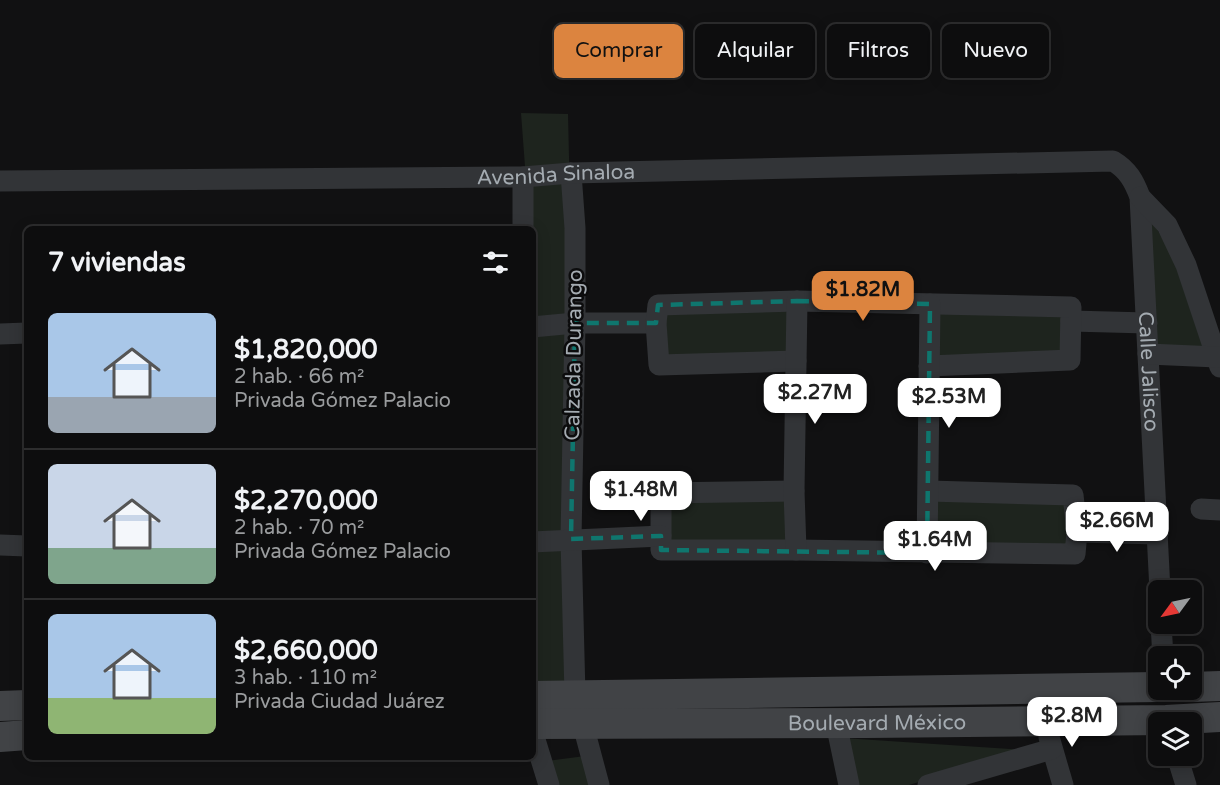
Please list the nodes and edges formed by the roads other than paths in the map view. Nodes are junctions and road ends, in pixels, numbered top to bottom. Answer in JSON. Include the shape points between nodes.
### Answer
{"nodes":[{"id":1,"x":1113,"y":161,"type":"joint"},
{"id":2,"x":571,"y":173,"type":"junction"},
{"id":3,"x":523,"y":177,"type":"junction"},
{"id":4,"x":0,"y":180,"type":"edge"},
{"id":5,"x":1140,"y":197,"type":"junction"},
{"id":6,"x":523,"y":226,"type":"edge"},
{"id":7,"x":796,"y":301,"type":"junction"},
{"id":8,"x":930,"y":304,"type":"junction"},
{"id":9,"x":1071,"y":321,"type":"junction"},
{"id":10,"x":576,"y":323,"type":"junction"},
{"id":11,"x":656,"y":323,"type":"junction"},
{"id":12,"x":1147,"y":323,"type":"junction"},
{"id":13,"x":536,"y":327,"type":"edge"},
{"id":14,"x":0,"y":333,"type":"edge"},
{"id":15,"x":24,"y":333,"type":"edge"},
{"id":16,"x":1148,"y":354,"type":"junction"},
{"id":17,"x":796,"y":361,"type":"junction"},
{"id":18,"x":1218,"y":362,"type":"edge"},
{"id":19,"x":929,"y":366,"type":"junction"},
{"id":20,"x":794,"y":491,"type":"junction"},
{"id":21,"x":929,"y":491,"type":"junction"},
{"id":22,"x":1077,"y":532,"type":"junction"},
{"id":23,"x":1158,"y":534,"type":"junction"},
{"id":24,"x":661,"y":536,"type":"junction"},
{"id":25,"x":571,"y":539,"type":"junction"},
{"id":26,"x":536,"y":542,"type":"edge"},
{"id":27,"x":0,"y":545,"type":"edge"},
{"id":28,"x":24,"y":546,"type":"edge"},
{"id":29,"x":796,"y":550,"type":"junction"},
{"id":30,"x":927,"y":553,"type":"junction"},
{"id":31,"x":1160,"y":580,"type":"edge"},
{"id":32,"x":1220,"y":686,"type":"edge"},
{"id":33,"x":1148,"y":687,"type":"edge"},
{"id":34,"x":1202,"y":687,"type":"edge"},
{"id":35,"x":536,"y":697,"type":"edge"},
{"id":36,"x":24,"y":705,"type":"edge"},
{"id":37,"x":0,"y":706,"type":"edge"},
{"id":38,"x":578,"y":709,"type":"junction"},
{"id":39,"x":1220,"y":717,"type":"edge"},
{"id":40,"x":1202,"y":719,"type":"edge"},
{"id":41,"x":1045,"y":721,"type":"junction"},
{"id":42,"x":1148,"y":722,"type":"edge"},
{"id":43,"x":536,"y":723,"type":"edge"},
{"id":44,"x":836,"y":723,"type":"junction"},
{"id":45,"x":24,"y":735,"type":"edge"},
{"id":46,"x":0,"y":737,"type":"edge"},
{"id":47,"x":536,"y":743,"type":"edge"},
{"id":48,"x":1052,"y":749,"type":"junction"},
{"id":49,"x":1180,"y":766,"type":"edge"},
{"id":50,"x":549,"y":785,"type":"edge"},
{"id":51,"x":599,"y":785,"type":"edge"},
{"id":52,"x":849,"y":785,"type":"edge"},
{"id":53,"x":928,"y":785,"type":"edge"},
{"id":54,"x":1064,"y":785,"type":"edge"},
{"id":55,"x":1186,"y":785,"type":"edge"}],
"edges":[{"from":1,"to":2,"type":"street","name":"Avenida Sinaloa"},
{"from":1,"to":5,"type":"street","name":"Calle Jalisco","via":[[1125,168]]},
{"from":2,"to":3,"type":"street","name":"Avenida Sinaloa"},
{"from":2,"to":10,"type":"street","name":"Calzada Durango"},
{"from":3,"to":4,"type":"street","name":"Avenida Sinaloa"},
{"from":3,"to":6,"type":"street"},
{"from":5,"to":12,"type":"street","name":"Calle Jalisco"},
{"from":5,"to":18,"type":"street","via":[[1167,225],[1186,265]]},
{"from":7,"to":8,"type":"street"},
{"from":7,"to":11,"type":"street","via":[[658,306]]},
{"from":7,"to":17,"type":"street"},
{"from":8,"to":9,"type":"street","via":[[1071,307]]},
{"from":8,"to":19,"type":"street"},
{"from":9,"to":12,"type":"street"},
{"from":9,"to":19,"type":"street","via":[[1070,360]]},
{"from":10,"to":11,"type":"street"},
{"from":10,"to":13,"type":"street"},
{"from":10,"to":25,"type":"street","name":"Calzada Durango"},
{"from":11,"to":17,"type":"street","via":[[658,365]]},
{"from":12,"to":16,"type":"street","name":"Calle Jalisco"},
{"from":14,"to":15,"type":"street"},
{"from":16,"to":18,"type":"street"},
{"from":16,"to":23,"type":"street","name":"Calle Jalisco"},
{"from":17,"to":20,"type":"street"},
{"from":19,"to":21,"type":"street"},
{"from":20,"to":24,"type":"street","via":[[661,493]]},
{"from":20,"to":29,"type":"street"},
{"from":21,"to":22,"type":"street","via":[[1073,495]]},
{"from":21,"to":30,"type":"street"},
{"from":22,"to":23,"type":"street"},
{"from":22,"to":30,"type":"street","via":[[1075,554]]},
{"from":23,"to":31,"type":"street","name":"Calle Jalisco"},
{"from":24,"to":25,"type":"street"},
{"from":24,"to":29,"type":"street","via":[[661,550]]},
{"from":25,"to":26,"type":"street"},
{"from":25,"to":38,"type":"street","name":"Calzada Durango"},
{"from":27,"to":28,"type":"street"},
{"from":29,"to":30,"type":"street"},
{"from":32,"to":34,"type":"main road"},
{"from":33,"to":38,"type":"main road","name":"Boulevard México"},
{"from":35,"to":38,"type":"main road","name":"Boulevard México"},
{"from":36,"to":37,"type":"main road"},
{"from":38,"to":43,"type":"main road","name":"Boulevard México"},
{"from":38,"to":44,"type":"main road","name":"Boulevard México"},
{"from":38,"to":51,"type":"street","name":"Calzada Durango"},
{"from":39,"to":40,"type":"main road","name":"Boulevard México"},
{"from":41,"to":42,"type":"main road","name":"Boulevard México"},
{"from":41,"to":44,"type":"main road","name":"Boulevard México"},
{"from":41,"to":48,"type":"street"},
{"from":44,"to":52,"type":"street"},
{"from":45,"to":46,"type":"main road"},
{"from":47,"to":50,"type":"street"},
{"from":48,"to":53,"type":"street"},
{"from":48,"to":54,"type":"street"},
{"from":49,"to":55,"type":"street"}]}
